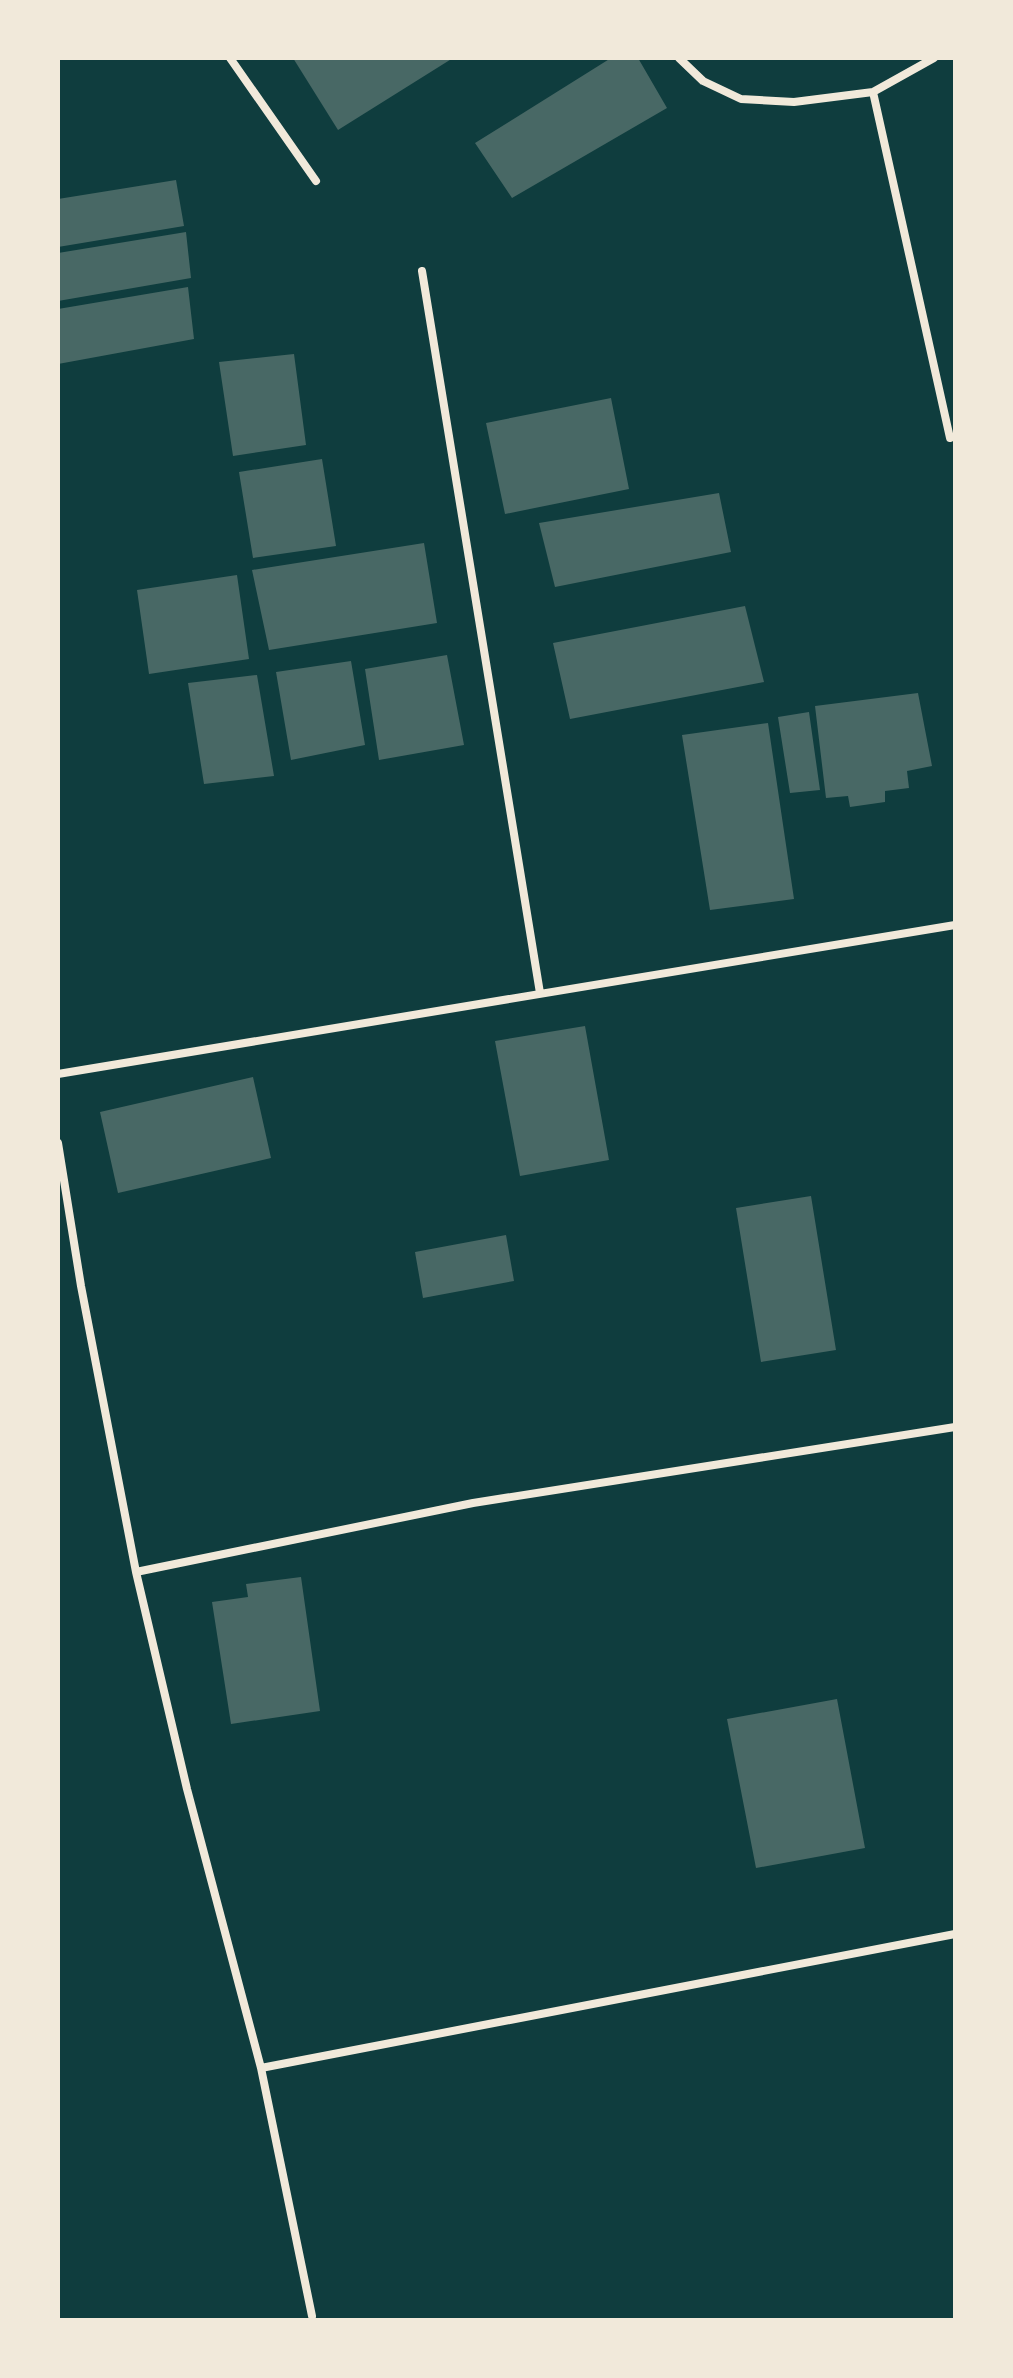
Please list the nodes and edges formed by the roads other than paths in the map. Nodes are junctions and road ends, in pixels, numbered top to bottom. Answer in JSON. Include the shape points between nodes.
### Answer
{"nodes":[{"id":1,"x":230,"y":58,"type":"edge"},
{"id":2,"x":679,"y":58,"type":"edge"},
{"id":3,"x":934,"y":58,"type":"edge"},
{"id":4,"x":873,"y":92,"type":"junction"},
{"id":5,"x":316,"y":181,"type":"dead end"},
{"id":6,"x":422,"y":271,"type":"dead end"},
{"id":7,"x":950,"y":438,"type":"dead end"},
{"id":8,"x":955,"y":925,"type":"edge"},
{"id":9,"x":540,"y":993,"type":"junction"},
{"id":10,"x":58,"y":1074,"type":"edge"},
{"id":11,"x":58,"y":1143,"type":"edge"},
{"id":12,"x":955,"y":1427,"type":"edge"},
{"id":13,"x":136,"y":1572,"type":"junction"},
{"id":14,"x":955,"y":1934,"type":"edge"},
{"id":15,"x":261,"y":2068,"type":"junction"},
{"id":16,"x":312,"y":2316,"type":"dead end"}],
"edges":[{"from":1,"to":5,"type":"street"},
{"from":2,"to":4,"type":"street","via":[[703,81],[741,99],[794,102]]},
{"from":3,"to":4,"type":"street"},
{"from":4,"to":7,"type":"street"},
{"from":6,"to":9,"type":"street"},
{"from":8,"to":9,"type":"street"},
{"from":9,"to":10,"type":"street"},
{"from":11,"to":13,"type":"street"},
{"from":12,"to":13,"type":"street","via":[[473,1503]]},
{"from":13,"to":15,"type":"street"},
{"from":14,"to":15,"type":"street"},
{"from":15,"to":16,"type":"street"}]}
